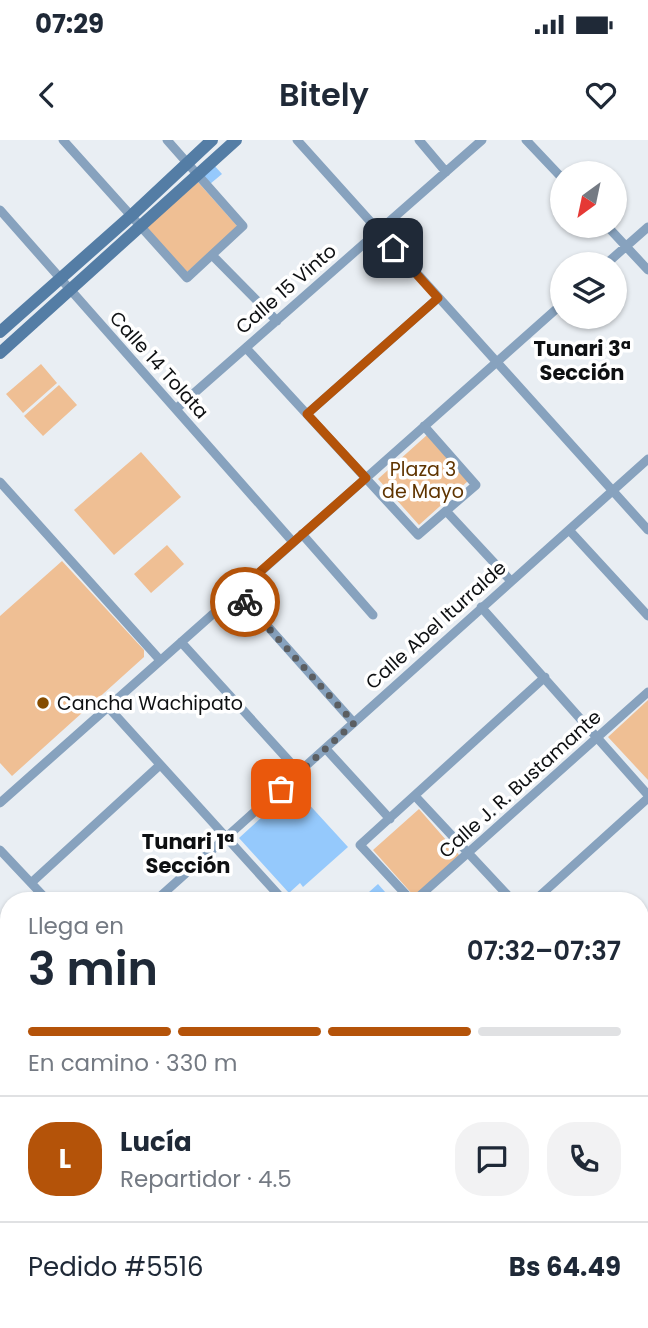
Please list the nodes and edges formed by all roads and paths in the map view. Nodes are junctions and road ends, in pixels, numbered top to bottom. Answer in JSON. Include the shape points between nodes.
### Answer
{"nodes":[{"id":1,"x":63,"y":140,"type":"edge"},
{"id":2,"x":167,"y":140,"type":"edge"},
{"id":3,"x":212,"y":140,"type":"edge"},
{"id":4,"x":236,"y":140,"type":"edge"},
{"id":5,"x":297,"y":140,"type":"edge"},
{"id":6,"x":419,"y":140,"type":"edge"},
{"id":7,"x":482,"y":140,"type":"edge"},
{"id":8,"x":526,"y":140,"type":"edge"},
{"id":9,"x":188,"y":163,"type":"junction"},
{"id":10,"x":550,"y":165,"type":"edge"},
{"id":11,"x":446,"y":172,"type":"junction"},
{"id":12,"x":198,"y":173,"type":"junction"},
{"id":13,"x":0,"y":210,"type":"edge"},
{"id":14,"x":131,"y":215,"type":"junction"},
{"id":15,"x":140,"y":226,"type":"junction"},
{"id":16,"x":648,"y":227,"type":"edge"},
{"id":17,"x":378,"y":232,"type":"junction"},
{"id":18,"x":618,"y":238,"type":"edge"},
{"id":19,"x":626,"y":246,"type":"junction"},
{"id":20,"x":619,"y":252,"type":"edge"},
{"id":21,"x":212,"y":255,"type":"junction"},
{"id":22,"x":648,"y":270,"type":"edge"},
{"id":23,"x":61,"y":278,"type":"junction"},
{"id":24,"x":69,"y":290,"type":"junction"},
{"id":25,"x":438,"y":298,"type":"junction"},
{"id":26,"x":550,"y":315,"type":"edge"},
{"id":27,"x":277,"y":321,"type":"junction"},
{"id":28,"x":2,"y":342,"type":"edge"},
{"id":29,"x":246,"y":348,"type":"junction"},
{"id":30,"x":496,"y":362,"type":"junction"},
{"id":31,"x":176,"y":410,"type":"junction"},
{"id":32,"x":307,"y":414,"type":"junction"},
{"id":33,"x":424,"y":426,"type":"junction"},
{"id":34,"x":648,"y":459,"type":"edge"},
{"id":35,"x":366,"y":478,"type":"junction"},
{"id":36,"x":0,"y":482,"type":"edge"},
{"id":37,"x":612,"y":491,"type":"junction"},
{"id":38,"x":447,"y":512,"type":"junction"},
{"id":39,"x":569,"y":530,"type":"junction"},
{"id":40,"x":648,"y":530,"type":"edge"},
{"id":41,"x":302,"y":534,"type":"junction"},
{"id":42,"x":293,"y":542,"type":"junction"},
{"id":43,"x":511,"y":580,"type":"junction"},
{"id":44,"x":237,"y":592,"type":"junction"},
{"id":45,"x":481,"y":607,"type":"junction"},
{"id":46,"x":373,"y":615,"type":"dead end"},
{"id":47,"x":648,"y":616,"type":"edge"},
{"id":48,"x":181,"y":642,"type":"junction"},
{"id":49,"x":160,"y":660,"type":"junction"},
{"id":50,"x":545,"y":677,"type":"junction"},
{"id":51,"x":648,"y":692,"type":"edge"},
{"id":52,"x":108,"y":707,"type":"junction"},
{"id":53,"x":354,"y":723,"type":"junction"},
{"id":54,"x":598,"y":736,"type":"junction"},
{"id":55,"x":326,"y":749,"type":"junction"},
{"id":56,"x":160,"y":765,"type":"junction"},
{"id":57,"x":300,"y":773,"type":"junction"},
{"id":58,"x":415,"y":796,"type":"junction"},
{"id":59,"x":648,"y":797,"type":"edge"},
{"id":60,"x":0,"y":803,"type":"edge"},
{"id":61,"x":390,"y":819,"type":"junction"},
{"id":62,"x":227,"y":838,"type":"junction"},
{"id":63,"x":0,"y":850,"type":"edge"},
{"id":64,"x":468,"y":853,"type":"junction"},
{"id":65,"x":31,"y":883,"type":"junction"},
{"id":66,"x":40,"y":892,"type":"edge"},
{"id":67,"x":165,"y":892,"type":"edge"},
{"id":68,"x":276,"y":892,"type":"edge"},
{"id":69,"x":404,"y":892,"type":"edge"},
{"id":70,"x":423,"y":892,"type":"edge"},
{"id":71,"x":505,"y":892,"type":"edge"},
{"id":72,"x":544,"y":892,"type":"edge"}],
"edges":[{"from":1,"to":14,"type":"street"},
{"from":2,"to":9,"type":"street"},
{"from":3,"to":9,"type":"main road"},
{"from":4,"to":12,"type":"main road"},
{"from":5,"to":17,"type":"street"},
{"from":6,"to":11,"type":"street"},
{"from":7,"to":11,"type":"street","name":"Calle 15 Vinto"},
{"from":8,"to":10,"type":"street"},
{"from":9,"to":12,"type":"street"},
{"from":9,"to":14,"type":"main road"},
{"from":11,"to":17,"type":"street","name":"Calle 15 Vinto"},
{"from":12,"to":15,"type":"main road"},
{"from":12,"to":21,"type":"street","via":[[243,226]]},
{"from":13,"to":23,"type":"street","name":"Calle 14 Tolata"},
{"from":14,"to":15,"type":"street"},
{"from":14,"to":23,"type":"main road"},
{"from":15,"to":21,"type":"street","via":[[187,278]]},
{"from":15,"to":24,"type":"main road"},
{"from":16,"to":19,"type":"street"},
{"from":17,"to":25,"type":"street"},
{"from":17,"to":27,"type":"street","name":"Calle 15 Vinto"},
{"from":18,"to":19,"type":"street"},
{"from":19,"to":20,"type":"street"},
{"from":19,"to":22,"type":"street"},
{"from":21,"to":27,"type":"street"},
{"from":23,"to":24,"type":"street","name":"Calle 14 Tolata"},
{"from":23,"to":28,"type":"main road"},
{"from":24,"to":28,"type":"main road"},
{"from":24,"to":31,"type":"street","name":"Calle 14 Tolata"},
{"from":25,"to":30,"type":"street"},
{"from":25,"to":32,"type":"street"},
{"from":26,"to":30,"type":"street"},
{"from":27,"to":29,"type":"street","name":"Calle 15 Vinto"},
{"from":29,"to":31,"type":"street","name":"Calle 15 Vinto"},
{"from":29,"to":32,"type":"street"},
{"from":30,"to":33,"type":"street"},
{"from":30,"to":37,"type":"street"},
{"from":31,"to":42,"type":"street","name":"Calle 14 Tolata"},
{"from":32,"to":35,"type":"street"},
{"from":33,"to":35,"type":"street"},
{"from":33,"to":38,"type":"street","via":[[476,485]]},
{"from":34,"to":37,"type":"street","name":"Calle Abel Iturralde"},
{"from":35,"to":38,"type":"street","via":[[418,535]]},
{"from":35,"to":41,"type":"street"},
{"from":36,"to":49,"type":"street"},
{"from":37,"to":39,"type":"street","name":"Calle Abel Iturralde"},
{"from":37,"to":40,"type":"street"},
{"from":38,"to":43,"type":"street"},
{"from":39,"to":43,"type":"street","name":"Calle Abel Iturralde"},
{"from":39,"to":47,"type":"street"},
{"from":41,"to":42,"type":"street"},
{"from":41,"to":46,"type":"street"},
{"from":42,"to":44,"type":"street"},
{"from":43,"to":45,"type":"street","name":"Calle Abel Iturralde"},
{"from":44,"to":48,"type":"street"},
{"from":44,"to":53,"type":"street"},
{"from":45,"to":50,"type":"street"},
{"from":45,"to":53,"type":"street","name":"Calle Abel Iturralde"},
{"from":48,"to":49,"type":"street"},
{"from":48,"to":57,"type":"street"},
{"from":49,"to":52,"type":"street"},
{"from":50,"to":54,"type":"street"},
{"from":50,"to":58,"type":"street"},
{"from":51,"to":54,"type":"street","name":"Calle J. R. Bustamante"},
{"from":52,"to":56,"type":"street"},
{"from":52,"to":60,"type":"street"},
{"from":53,"to":55,"type":"street","name":"Calle Abel Iturralde"},
{"from":54,"to":59,"type":"street"},
{"from":54,"to":64,"type":"street","name":"Calle J. R. Bustamante"},
{"from":55,"to":57,"type":"street","name":"Calle Abel Iturralde"},
{"from":55,"to":61,"type":"street"},
{"from":56,"to":62,"type":"street"},
{"from":56,"to":65,"type":"street"},
{"from":57,"to":62,"type":"street","name":"Calle Abel Iturralde"},
{"from":58,"to":61,"type":"street"},
{"from":58,"to":64,"type":"street"},
{"from":59,"to":72,"type":"street"},
{"from":61,"to":69,"type":"street","via":[[360,845]]},
{"from":62,"to":67,"type":"street","name":"Calle Abel Iturralde"},
{"from":62,"to":68,"type":"street"},
{"from":63,"to":65,"type":"street"},
{"from":64,"to":70,"type":"street","name":"Calle J. R. Bustamante"},
{"from":64,"to":71,"type":"street"},
{"from":65,"to":66,"type":"street"}]}
